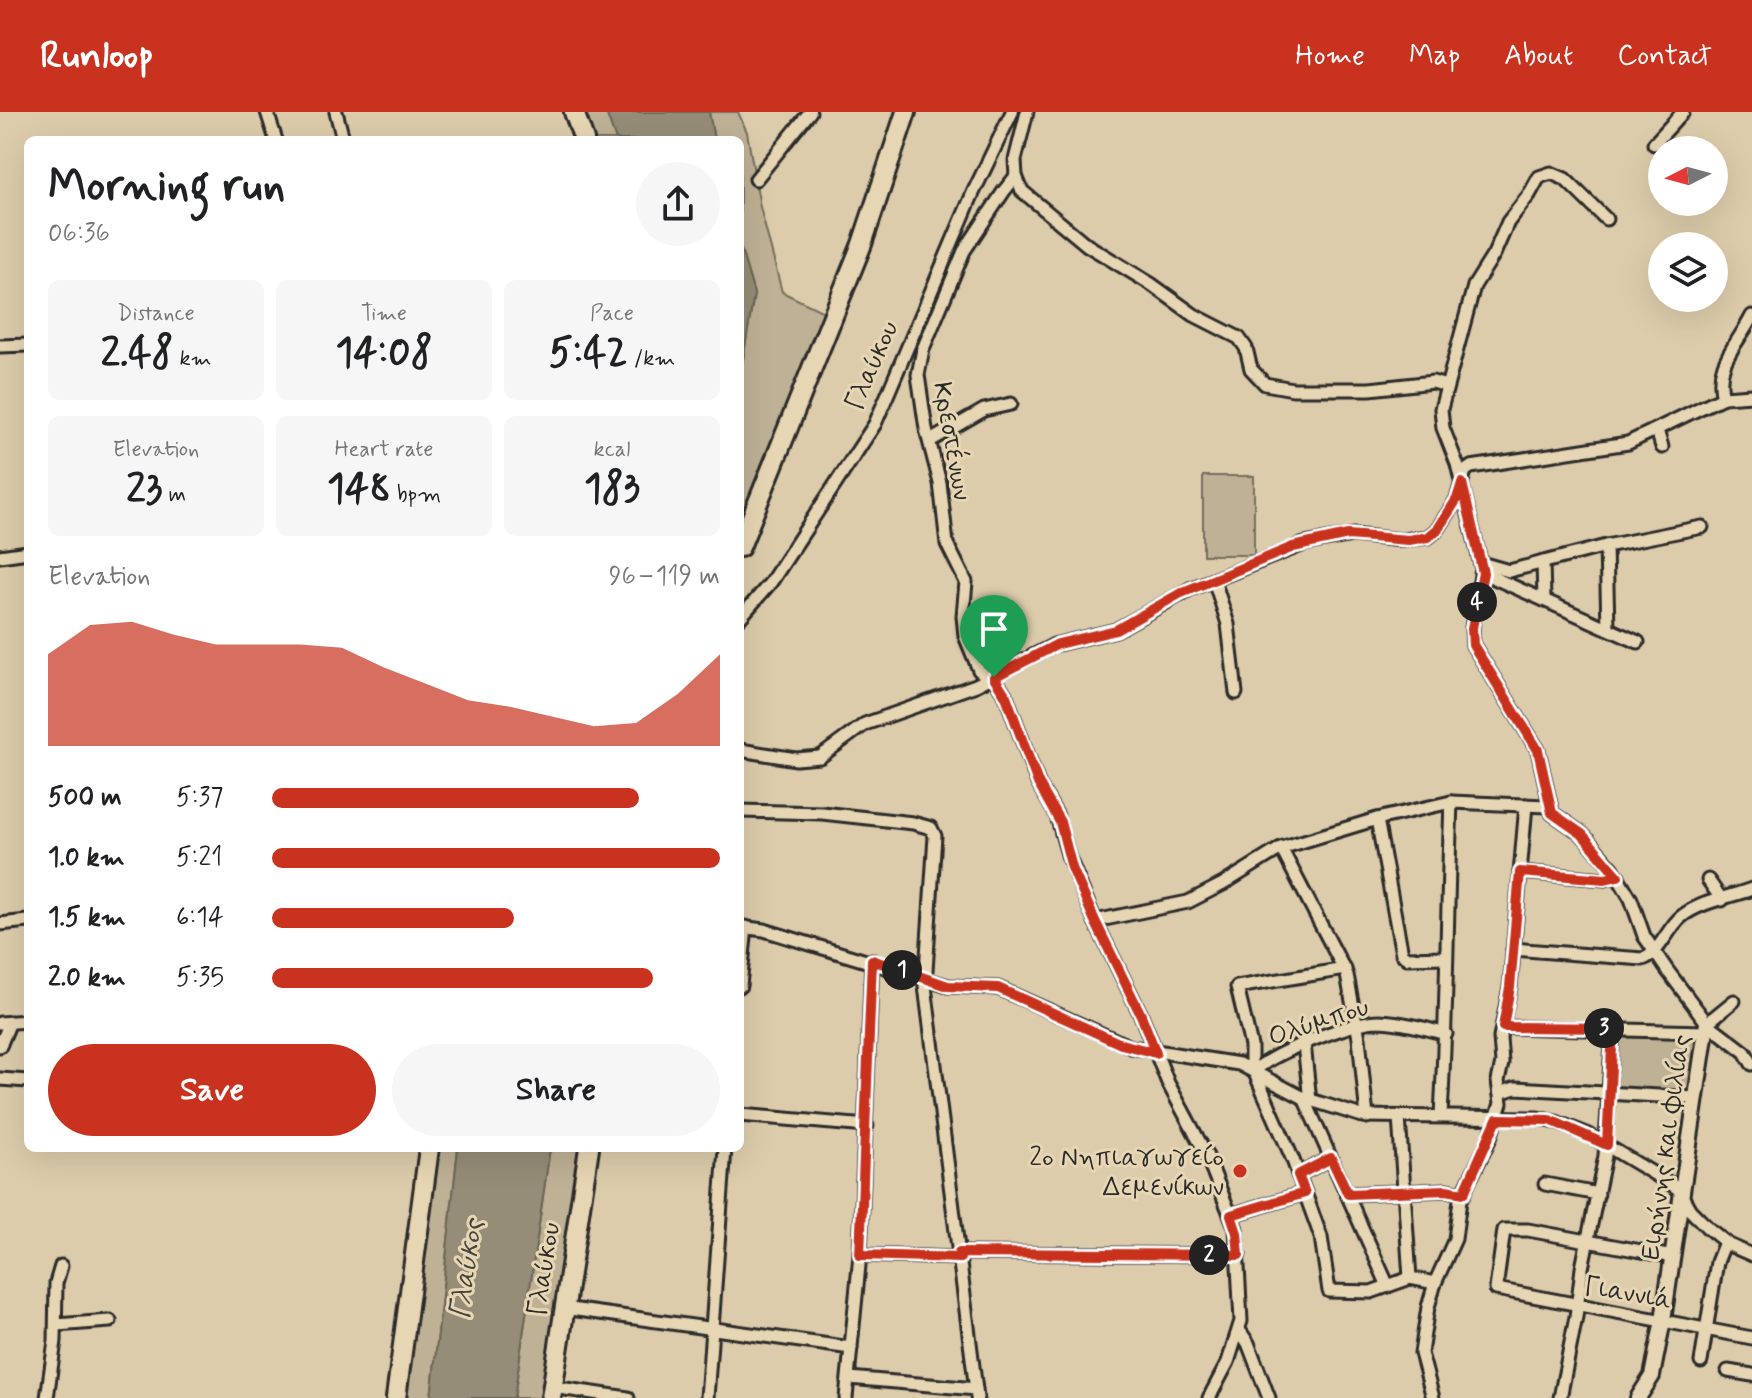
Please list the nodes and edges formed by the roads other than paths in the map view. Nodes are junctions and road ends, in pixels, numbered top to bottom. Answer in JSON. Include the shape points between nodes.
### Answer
{"nodes":[{"id":1,"x":267,"y":112,"type":"edge"},
{"id":2,"x":336,"y":112,"type":"edge"},
{"id":3,"x":574,"y":112,"type":"edge"},
{"id":4,"x":810,"y":112,"type":"edge"},
{"id":5,"x":906,"y":112,"type":"edge"},
{"id":6,"x":1012,"y":112,"type":"edge"},
{"id":7,"x":1027,"y":112,"type":"edge"},
{"id":8,"x":1683,"y":112,"type":"edge"},
{"id":9,"x":342,"y":135,"type":"dead end"},
{"id":10,"x":275,"y":136,"type":"edge"},
{"id":11,"x":583,"y":136,"type":"edge"},
{"id":12,"x":1661,"y":136,"type":"edge"},
{"id":13,"x":1016,"y":176,"type":"junction"},
{"id":14,"x":756,"y":179,"type":"dead end"},
{"id":15,"x":1606,"y":219,"type":"dead end"},
{"id":16,"x":1752,"y":316,"type":"edge"},
{"id":17,"x":1738,"y":339,"type":"junction"},
{"id":18,"x":1752,"y":341,"type":"edge"},
{"id":19,"x":24,"y":345,"type":"edge"},
{"id":20,"x":0,"y":346,"type":"edge"},
{"id":21,"x":1446,"y":386,"type":"junction"},
{"id":22,"x":1752,"y":395,"type":"edge"},
{"id":23,"x":1723,"y":397,"type":"junction"},
{"id":24,"x":1011,"y":404,"type":"dead end"},
{"id":25,"x":1657,"y":430,"type":"junction"},
{"id":26,"x":930,"y":441,"type":"junction"},
{"id":27,"x":1662,"y":447,"type":"dead end"},
{"id":28,"x":1462,"y":483,"type":"junction"},
{"id":29,"x":1702,"y":527,"type":"dead end"},
{"id":30,"x":744,"y":537,"type":"edge"},
{"id":31,"x":1606,"y":546,"type":"junction"},
{"id":32,"x":24,"y":553,"type":"edge"},
{"id":33,"x":0,"y":556,"type":"edge"},
{"id":34,"x":1543,"y":562,"type":"junction"},
{"id":35,"x":1482,"y":568,"type":"junction"},
{"id":36,"x":1214,"y":580,"type":"junction"},
{"id":37,"x":1544,"y":600,"type":"junction"},
{"id":38,"x":744,"y":613,"type":"edge"},
{"id":39,"x":1608,"y":628,"type":"junction"},
{"id":40,"x":1638,"y":642,"type":"dead end"},
{"id":41,"x":992,"y":678,"type":"junction"},
{"id":42,"x":1236,"y":693,"type":"dead end"},
{"id":43,"x":744,"y":751,"type":"edge"},
{"id":44,"x":1451,"y":802,"type":"junction"},
{"id":45,"x":1526,"y":805,"type":"junction"},
{"id":46,"x":1548,"y":806,"type":"junction"},
{"id":47,"x":744,"y":811,"type":"edge"},
{"id":48,"x":1377,"y":819,"type":"junction"},
{"id":49,"x":1281,"y":848,"type":"junction"},
{"id":50,"x":1520,"y":872,"type":"junction"},
{"id":51,"x":1618,"y":876,"type":"junction"},
{"id":52,"x":1708,"y":880,"type":"dead end"},
{"id":53,"x":1752,"y":889,"type":"edge"},
{"id":54,"x":1722,"y":900,"type":"junction"},
{"id":55,"x":24,"y":921,"type":"edge"},
{"id":56,"x":1095,"y":921,"type":"junction"},
{"id":57,"x":0,"y":924,"type":"edge"},
{"id":58,"x":744,"y":927,"type":"edge"},
{"id":59,"x":1513,"y":949,"type":"junction"},
{"id":60,"x":1654,"y":952,"type":"junction"},
{"id":61,"x":1445,"y":957,"type":"junction"},
{"id":62,"x":872,"y":960,"type":"junction"},
{"id":63,"x":1345,"y":969,"type":"junction"},
{"id":64,"x":925,"y":977,"type":"junction"},
{"id":65,"x":1734,"y":1001,"type":"dead end"},
{"id":66,"x":5,"y":1023,"type":"edge"},
{"id":67,"x":1357,"y":1026,"type":"junction"},
{"id":68,"x":1503,"y":1027,"type":"junction"},
{"id":69,"x":1706,"y":1027,"type":"junction"},
{"id":70,"x":1613,"y":1028,"type":"junction"},
{"id":71,"x":1446,"y":1034,"type":"junction"},
{"id":72,"x":1304,"y":1044,"type":"junction"},
{"id":73,"x":0,"y":1046,"type":"edge"},
{"id":74,"x":1156,"y":1053,"type":"junction"},
{"id":75,"x":1752,"y":1064,"type":"edge"},
{"id":76,"x":1254,"y":1071,"type":"junction"},
{"id":77,"x":0,"y":1079,"type":"edge"},
{"id":78,"x":24,"y":1081,"type":"edge"},
{"id":79,"x":1500,"y":1093,"type":"junction"},
{"id":80,"x":1609,"y":1093,"type":"junction"},
{"id":81,"x":1695,"y":1098,"type":"junction"},
{"id":82,"x":1307,"y":1100,"type":"junction"},
{"id":83,"x":744,"y":1115,"type":"edge"},
{"id":84,"x":1441,"y":1115,"type":"junction"},
{"id":85,"x":1367,"y":1117,"type":"junction"},
{"id":86,"x":1399,"y":1117,"type":"junction"},
{"id":87,"x":1497,"y":1119,"type":"junction"},
{"id":88,"x":867,"y":1126,"type":"junction"},
{"id":89,"x":1607,"y":1145,"type":"junction"},
{"id":90,"x":428,"y":1152,"type":"edge"},
{"id":91,"x":588,"y":1152,"type":"edge"},
{"id":92,"x":725,"y":1152,"type":"edge"},
{"id":93,"x":1331,"y":1158,"type":"junction"},
{"id":94,"x":1298,"y":1175,"type":"junction"},
{"id":95,"x":1545,"y":1184,"type":"dead end"},
{"id":96,"x":1404,"y":1192,"type":"junction"},
{"id":97,"x":1305,"y":1193,"type":"junction"},
{"id":98,"x":1464,"y":1193,"type":"junction"},
{"id":99,"x":1348,"y":1194,"type":"junction"},
{"id":100,"x":1598,"y":1194,"type":"junction"},
{"id":101,"x":1683,"y":1196,"type":"junction"},
{"id":102,"x":1231,"y":1215,"type":"junction"},
{"id":103,"x":1587,"y":1242,"type":"junction"},
{"id":104,"x":1725,"y":1242,"type":"junction"},
{"id":105,"x":860,"y":1255,"type":"junction"},
{"id":106,"x":1239,"y":1255,"type":"junction"},
{"id":107,"x":1752,"y":1255,"type":"edge"},
{"id":108,"x":959,"y":1256,"type":"junction"},
{"id":109,"x":1673,"y":1257,"type":"junction"},
{"id":110,"x":61,"y":1266,"type":"dead end"},
{"id":111,"x":1410,"y":1278,"type":"junction"},
{"id":112,"x":1435,"y":1283,"type":"junction"},
{"id":113,"x":1388,"y":1286,"type":"junction"},
{"id":114,"x":1577,"y":1305,"type":"junction"},
{"id":115,"x":563,"y":1308,"type":"junction"},
{"id":116,"x":1663,"y":1320,"type":"junction"},
{"id":117,"x":110,"y":1321,"type":"dead end"},
{"id":118,"x":56,"y":1325,"type":"junction"},
{"id":119,"x":712,"y":1329,"type":"junction"},
{"id":120,"x":1707,"y":1329,"type":"junction"},
{"id":121,"x":1239,"y":1330,"type":"junction"},
{"id":122,"x":1752,"y":1338,"type":"edge"},
{"id":123,"x":851,"y":1348,"type":"junction"},
{"id":124,"x":1701,"y":1362,"type":"dead end"},
{"id":125,"x":1728,"y":1371,"type":"dead end"},
{"id":126,"x":1752,"y":1375,"type":"edge"},
{"id":127,"x":849,"y":1378,"type":"junction"},
{"id":128,"x":552,"y":1393,"type":"edge"},
{"id":129,"x":977,"y":1394,"type":"edge"},
{"id":130,"x":47,"y":1398,"type":"edge"},
{"id":131,"x":396,"y":1398,"type":"edge"},
{"id":132,"x":628,"y":1398,"type":"edge"},
{"id":133,"x":707,"y":1398,"type":"edge"},
{"id":134,"x":846,"y":1398,"type":"edge"},
{"id":135,"x":1209,"y":1398,"type":"edge"},
{"id":136,"x":1269,"y":1398,"type":"edge"},
{"id":137,"x":1433,"y":1398,"type":"edge"},
{"id":138,"x":1560,"y":1398,"type":"edge"},
{"id":139,"x":1638,"y":1398,"type":"edge"}],
"edges":[{"from":1,"to":10,"type":"street"},
{"from":2,"to":9,"type":"street"},
{"from":3,"to":11,"type":"main road"},
{"from":4,"to":14,"type":"street"},
{"from":5,"to":30,"type":"main road","via":[[862,244]]},
{"from":6,"to":38,"type":"street","name":"Γλαύκου","via":[[875,424],[771,582]]},
{"from":7,"to":13,"type":"street"},
{"from":8,"to":12,"type":"street"},
{"from":13,"to":21,"type":"street","via":[[1022,191],[1087,245],[1239,338],[1251,369],[1269,385]]},
{"from":13,"to":26,"type":"street","name":"Κρεστένων","via":[[964,251],[923,349],[918,375]]},
{"from":15,"to":21,"type":"street","via":[[1557,174],[1539,177],[1474,286]]},
{"from":16,"to":17,"type":"street"},
{"from":17,"to":18,"type":"street"},
{"from":17,"to":23,"type":"street","via":[[1721,372]]},
{"from":19,"to":20,"type":"street"},
{"from":21,"to":28,"type":"street","via":[[1441,418]]},
{"from":22,"to":23,"type":"street"},
{"from":23,"to":25,"type":"street"},
{"from":24,"to":26,"type":"street","via":[[984,410]]},
{"from":25,"to":27,"type":"street"},
{"from":25,"to":28,"type":"street","via":[[1624,444],[1476,466],[1465,471]]},
{"from":26,"to":41,"type":"street","name":"Κρεστένων","via":[[947,544],[966,582],[965,636],[979,670]]},
{"from":28,"to":35,"type":"street"},
{"from":28,"to":36,"type":"street","via":[[1457,499],[1428,537],[1320,540]]},
{"from":29,"to":31,"type":"street"},
{"from":31,"to":34,"type":"street"},
{"from":31,"to":39,"type":"street"},
{"from":32,"to":33,"type":"street"},
{"from":34,"to":35,"type":"street","via":[[1506,571]]},
{"from":34,"to":37,"type":"street"},
{"from":35,"to":37,"type":"street"},
{"from":35,"to":46,"type":"street","via":[[1473,645],[1538,750]]},
{"from":36,"to":41,"type":"street","via":[[1116,630],[1058,644]]},
{"from":36,"to":42,"type":"street","via":[[1228,624]]},
{"from":37,"to":39,"type":"street"},
{"from":39,"to":40,"type":"street"},
{"from":41,"to":43,"type":"street","via":[[865,724],[815,758]]},
{"from":41,"to":56,"type":"street","name":"Κρεστένων","via":[[1006,696],[1038,783],[1060,822],[1072,868]]},
{"from":44,"to":45,"type":"street"},
{"from":44,"to":48,"type":"street"},
{"from":44,"to":61,"type":"street"},
{"from":45,"to":46,"type":"street"},
{"from":45,"to":50,"type":"street"},
{"from":46,"to":51,"type":"street","name":"Ειρήνης και Φιλίας","via":[[1556,818],[1582,834]]},
{"from":47,"to":64,"type":"street","via":[[822,813],[931,828],[935,843]]},
{"from":48,"to":49,"type":"street"},
{"from":48,"to":61,"type":"street","via":[[1402,954]]},
{"from":49,"to":56,"type":"street","via":[[1188,902]]},
{"from":49,"to":63,"type":"street"},
{"from":50,"to":51,"type":"street"},
{"from":50,"to":59,"type":"street"},
{"from":51,"to":60,"type":"street","name":"Ειρήνης και Φιλίας"},
{"from":52,"to":54,"type":"street"},
{"from":53,"to":54,"type":"street"},
{"from":54,"to":60,"type":"street","via":[[1681,917]]},
{"from":55,"to":57,"type":"street"},
{"from":56,"to":74,"type":"street","name":"Κρεστένων"},
{"from":58,"to":62,"type":"street"},
{"from":59,"to":60,"type":"street","via":[[1634,960]]},
{"from":59,"to":68,"type":"street"},
{"from":60,"to":69,"type":"street","name":"Ειρήνης και Φιλίας"},
{"from":61,"to":71,"type":"street"},
{"from":62,"to":64,"type":"street"},
{"from":62,"to":88,"type":"street"},
{"from":63,"to":67,"type":"street"},
{"from":63,"to":76,"type":"street","via":[[1237,987]]},
{"from":64,"to":74,"type":"street","via":[[948,986],[998,988],[1121,1044]]},
{"from":64,"to":108,"type":"street"},
{"from":65,"to":69,"type":"street"},
{"from":66,"to":73,"type":"street"},
{"from":67,"to":71,"type":"street","name":"Ολύμπου","via":[[1390,1022]]},
{"from":67,"to":72,"type":"street","name":"Ολύμπου"},
{"from":67,"to":85,"type":"street"},
{"from":68,"to":70,"type":"street"},
{"from":68,"to":79,"type":"street"},
{"from":69,"to":70,"type":"street"},
{"from":69,"to":75,"type":"street","via":[[1745,1052]]},
{"from":69,"to":81,"type":"street","name":"Ειρήνης και Φιλίας"},
{"from":70,"to":80,"type":"street"},
{"from":71,"to":84,"type":"street"},
{"from":72,"to":76,"type":"street","name":"Ολύμπου"},
{"from":72,"to":82,"type":"street"},
{"from":74,"to":76,"type":"street"},
{"from":74,"to":102,"type":"street","name":"Κρεστένων"},
{"from":76,"to":82,"type":"street"},
{"from":76,"to":94,"type":"street"},
{"from":77,"to":78,"type":"street"},
{"from":79,"to":80,"type":"street","via":[[1515,1088]]},
{"from":79,"to":87,"type":"street"},
{"from":80,"to":81,"type":"street"},
{"from":80,"to":89,"type":"street"},
{"from":81,"to":101,"type":"street","name":"Ειρήνης και Φιλίας"},
{"from":82,"to":85,"type":"street"},
{"from":82,"to":93,"type":"street"},
{"from":83,"to":88,"type":"street"},
{"from":84,"to":86,"type":"street"},
{"from":84,"to":87,"type":"street"},
{"from":85,"to":86,"type":"street"},
{"from":86,"to":96,"type":"street"},
{"from":87,"to":89,"type":"street","via":[[1550,1120]]},
{"from":87,"to":98,"type":"street"},
{"from":88,"to":105,"type":"street"},
{"from":89,"to":100,"type":"street"},
{"from":89,"to":101,"type":"street"},
{"from":90,"to":131,"type":"main road"},
{"from":91,"to":115,"type":"main road","name":"Γλαύκου"},
{"from":92,"to":119,"type":"street"},
{"from":93,"to":94,"type":"street"},
{"from":93,"to":99,"type":"street"},
{"from":94,"to":97,"type":"street"},
{"from":95,"to":100,"type":"street"},
{"from":96,"to":98,"type":"street"},
{"from":96,"to":99,"type":"street"},
{"from":96,"to":111,"type":"street"},
{"from":97,"to":102,"type":"street"},
{"from":97,"to":113,"type":"street","via":[[1322,1241],[1329,1291],[1371,1292]]},
{"from":98,"to":112,"type":"street","via":[[1455,1239]]},
{"from":99,"to":113,"type":"street"},
{"from":100,"to":103,"type":"street"},
{"from":101,"to":104,"type":"street","via":[[1692,1213]]},
{"from":101,"to":109,"type":"street","name":"Ειρήνης και Φιλίας"},
{"from":102,"to":106,"type":"street","name":"Κρεστένων"},
{"from":103,"to":109,"type":"street"},
{"from":103,"to":114,"type":"street"},
{"from":103,"to":114,"type":"street","name":"Γιαννιά","via":[[1504,1230],[1496,1289]]},
{"from":104,"to":107,"type":"street"},
{"from":104,"to":120,"type":"street"},
{"from":105,"to":108,"type":"street"},
{"from":105,"to":123,"type":"street"},
{"from":106,"to":108,"type":"street"},
{"from":106,"to":121,"type":"street","name":"Κρεστένων"},
{"from":108,"to":129,"type":"street"},
{"from":109,"to":116,"type":"street","name":"Ειρήνης και Φιλίας"},
{"from":110,"to":118,"type":"street"},
{"from":111,"to":112,"type":"street"},
{"from":111,"to":113,"type":"street"},
{"from":112,"to":137,"type":"street","via":[[1421,1353]]},
{"from":114,"to":116,"type":"street","name":"Γιαννιά"},
{"from":114,"to":138,"type":"street"},
{"from":115,"to":119,"type":"street"},
{"from":115,"to":128,"type":"main road","name":"Γλαύκου"},
{"from":116,"to":120,"type":"street","name":"Γιαννιά"},
{"from":116,"to":139,"type":"street","name":"Ειρήνης και Φιλίας","via":[[1652,1376]]},
{"from":117,"to":118,"type":"street"},
{"from":118,"to":130,"type":"street"},
{"from":119,"to":123,"type":"street"},
{"from":119,"to":133,"type":"street"},
{"from":120,"to":122,"type":"street","name":"Γιαννιά"},
{"from":120,"to":124,"type":"street"},
{"from":121,"to":135,"type":"street","name":"Κρεστένων"},
{"from":121,"to":136,"type":"street"},
{"from":123,"to":127,"type":"street"},
{"from":125,"to":126,"type":"street"},
{"from":127,"to":129,"type":"street"},
{"from":127,"to":134,"type":"street"},
{"from":128,"to":132,"type":"street"}]}
